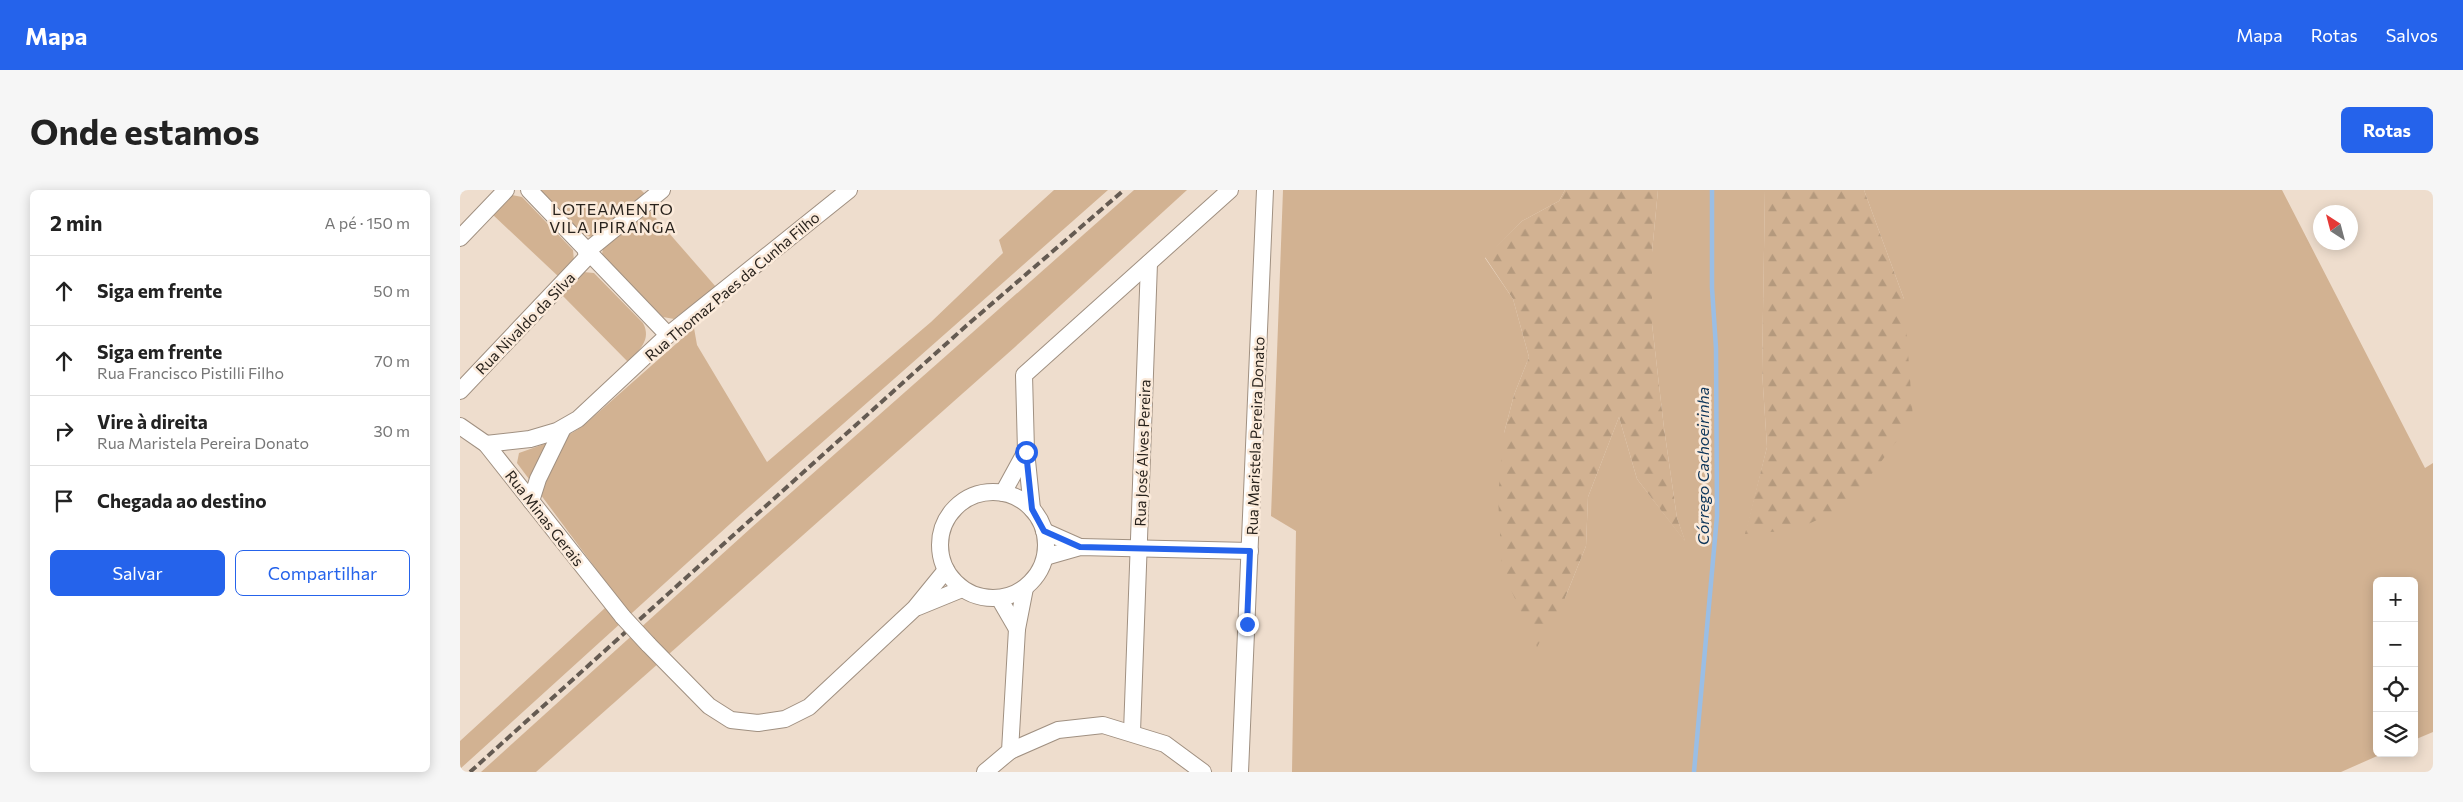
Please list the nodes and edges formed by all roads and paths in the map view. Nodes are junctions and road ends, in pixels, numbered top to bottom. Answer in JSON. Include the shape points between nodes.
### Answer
{"nodes":[{"id":1,"x":506,"y":190,"type":"edge"},
{"id":2,"x":529,"y":190,"type":"edge"},
{"id":3,"x":662,"y":190,"type":"edge"},
{"id":4,"x":849,"y":190,"type":"edge"},
{"id":5,"x":1230,"y":190,"type":"edge"},
{"id":6,"x":1264,"y":190,"type":"edge"},
{"id":7,"x":460,"y":238,"type":"edge"},
{"id":8,"x":588,"y":254,"type":"junction"},
{"id":9,"x":1149,"y":263,"type":"junction"},
{"id":10,"x":668,"y":336,"type":"junction"},
{"id":11,"x":460,"y":392,"type":"edge"},
{"id":12,"x":460,"y":426,"type":"edge"},
{"id":13,"x":563,"y":428,"type":"junction"},
{"id":14,"x":486,"y":444,"type":"junction"},
{"id":15,"x":1026,"y":452,"type":"junction"},
{"id":16,"x":1003,"y":493,"type":"junction"},
{"id":17,"x":531,"y":501,"type":"junction"},
{"id":18,"x":1032,"y":509,"type":"junction"},
{"id":19,"x":1044,"y":531,"type":"junction"},
{"id":20,"x":1080,"y":547,"type":"junction"},
{"id":21,"x":1139,"y":550,"type":"junction"},
{"id":22,"x":1250,"y":551,"type":"junction"},
{"id":23,"x":1045,"y":557,"type":"junction"},
{"id":24,"x":946,"y":570,"type":"junction"},
{"id":25,"x":962,"y":588,"type":"junction"},
{"id":26,"x":1025,"y":588,"type":"junction"},
{"id":27,"x":999,"y":598,"type":"junction"},
{"id":28,"x":916,"y":608,"type":"junction"},
{"id":29,"x":1017,"y":629,"type":"junction"},
{"id":30,"x":1132,"y":732,"type":"junction"},
{"id":31,"x":1010,"y":751,"type":"junction"},
{"id":32,"x":986,"y":772,"type":"edge"},
{"id":33,"x":1203,"y":772,"type":"edge"},
{"id":34,"x":1240,"y":772,"type":"edge"}],
"edges":[{"from":1,"to":7,"type":"street"},
{"from":2,"to":8,"type":"street"},
{"from":3,"to":8,"type":"street","name":"Rua Nivaldo da Silva"},
{"from":4,"to":10,"type":"street","name":"Rua Thomaz Paes da Cunha Filho"},
{"from":5,"to":9,"type":"street"},
{"from":6,"to":22,"type":"street","name":"Rua Maristela Pereira Donato"},
{"from":8,"to":10,"type":"street"},
{"from":8,"to":11,"type":"street","name":"Rua Nivaldo da Silva"},
{"from":9,"to":15,"type":"street","via":[[1024,375]]},
{"from":9,"to":21,"type":"street","name":"Rua José Alves Pereira"},
{"from":10,"to":13,"type":"street","name":"Rua Thomaz Paes da Cunha Filho","via":[[592,409]]},
{"from":12,"to":14,"type":"street","name":"Rua Minas Gerais"},
{"from":13,"to":14,"type":"street","name":"Rua Thomaz Paes da Cunha Filho","via":[[530,439]]},
{"from":13,"to":17,"type":"street"},
{"from":14,"to":17,"type":"street","name":"Rua Minas Gerais"},
{"from":15,"to":16,"type":"street"},
{"from":15,"to":18,"type":"street"},
{"from":16,"to":18,"type":"street","via":[[1018,498]]},
{"from":16,"to":24,"type":"street","via":[[974,496],[950,514],[940,541]]},
{"from":17,"to":28,"type":"street","name":"Rua Minas Gerais","bridge":true,"via":[[623,617],[708,706],[731,720],[758,724],[785,719],[809,707]]},
{"from":18,"to":19,"type":"street"},
{"from":19,"to":20,"type":"street"},
{"from":19,"to":23,"type":"street"},
{"from":20,"to":21,"type":"street"},
{"from":20,"to":23,"type":"street"},
{"from":21,"to":22,"type":"street"},
{"from":21,"to":30,"type":"street","name":"Rua José Alves Pereira"},
{"from":22,"to":34,"type":"street","name":"Rua Maristela Pereira Donato"},
{"from":23,"to":26,"type":"street","via":[[1038,574]]},
{"from":24,"to":25,"type":"street"},
{"from":24,"to":28,"type":"street"},
{"from":25,"to":27,"type":"street","via":[[980,597]]},
{"from":25,"to":28,"type":"street"},
{"from":26,"to":27,"type":"street"},
{"from":26,"to":29,"type":"street"},
{"from":27,"to":29,"type":"street"},
{"from":29,"to":31,"type":"street"},
{"from":30,"to":31,"type":"street","via":[[1103,725],[1058,730]]},
{"from":30,"to":33,"type":"street","via":[[1166,744]]},
{"from":31,"to":32,"type":"street"}]}
